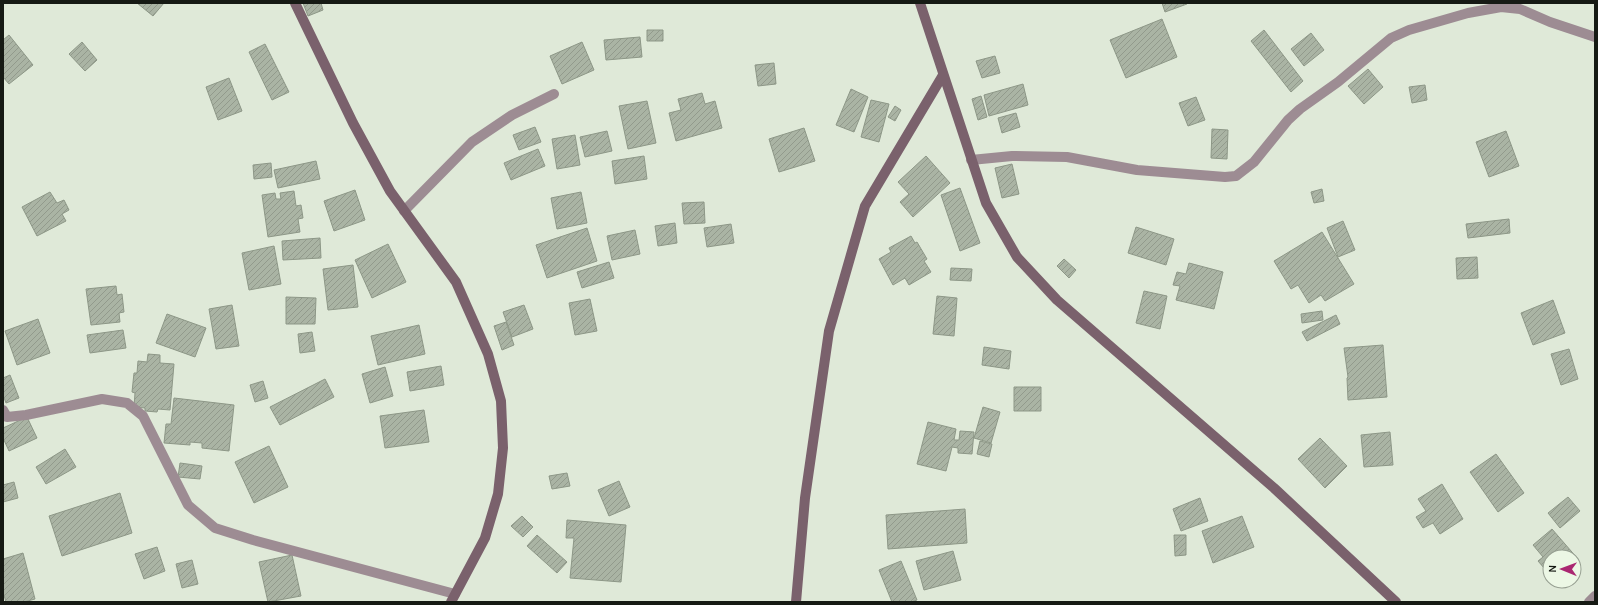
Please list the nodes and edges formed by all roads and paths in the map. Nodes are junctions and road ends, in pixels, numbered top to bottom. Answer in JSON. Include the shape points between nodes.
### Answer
{"nodes":[{"id":1,"x":295,"y":3,"type":"edge"},
{"id":2,"x":920,"y":3,"type":"edge"},
{"id":3,"x":1595,"y":37,"type":"edge"},
{"id":4,"x":943,"y":75,"type":"junction"},
{"id":5,"x":554,"y":94,"type":"dead end"},
{"id":6,"x":971,"y":160,"type":"junction"},
{"id":7,"x":404,"y":211,"type":"junction"},
{"id":8,"x":3,"y":410,"type":"edge"},
{"id":9,"x":1595,"y":596,"type":"edge"},
{"id":10,"x":453,"y":598,"type":"edge"},
{"id":11,"x":796,"y":602,"type":"edge"},
{"id":12,"x":1396,"y":602,"type":"edge"},
{"id":13,"x":1589,"y":602,"type":"edge"}],
"edges":[{"from":1,"to":7,"type":"main road","via":[[353,123],[390,191]]},
{"from":2,"to":4,"type":"main road"},
{"from":3,"to":6,"type":"street","via":[[1520,9],[1501,7],[1468,13],[1409,30],[1391,38],[1338,82],[1300,109],[1254,162],[1236,176],[1137,170],[1067,157],[1012,156]]},
{"from":4,"to":6,"type":"main road"},
{"from":4,"to":11,"type":"main road","via":[[865,206],[829,331],[805,498]]},
{"from":5,"to":7,"type":"street","via":[[512,115],[472,142]]},
{"from":6,"to":12,"type":"main road","via":[[986,203],[1017,258],[1057,300],[1274,488]]},
{"from":7,"to":10,"type":"main road","via":[[456,282],[488,354],[501,401],[503,448],[498,494],[485,538]]},
{"from":8,"to":10,"type":"street","via":[[7,417],[102,398],[127,403],[143,416],[188,504],[215,528]]},
{"from":9,"to":13,"type":"street"}]}
